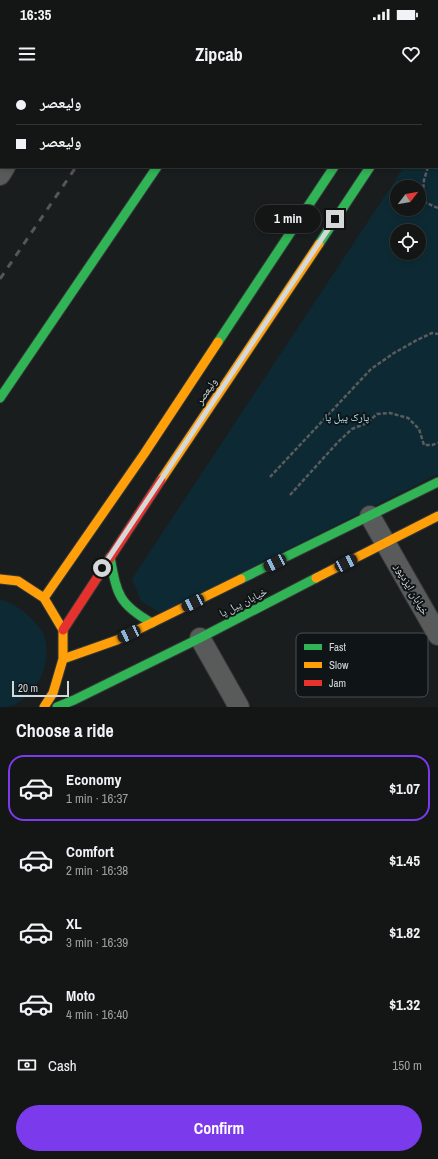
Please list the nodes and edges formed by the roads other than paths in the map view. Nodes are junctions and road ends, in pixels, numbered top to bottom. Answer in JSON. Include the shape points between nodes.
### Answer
{"nodes":[{"id":1,"x":156,"y":168,"type":"edge"},
{"id":2,"x":333,"y":168,"type":"edge"},
{"id":3,"x":369,"y":168,"type":"edge"},
{"id":4,"x":0,"y":398,"type":"edge"},
{"id":5,"x":438,"y":482,"type":"edge"},
{"id":6,"x":370,"y":516,"type":"junction"},
{"id":7,"x":438,"y":516,"type":"edge"},
{"id":8,"x":385,"y":543,"type":"junction"},
{"id":9,"x":110,"y":557,"type":"junction"},
{"id":10,"x":0,"y":579,"type":"edge"},
{"id":11,"x":44,"y":598,"type":"junction"},
{"id":12,"x":152,"y":623,"type":"junction"},
{"id":13,"x":63,"y":630,"type":"junction"},
{"id":14,"x":438,"y":635,"type":"edge"},
{"id":15,"x":200,"y":638,"type":"junction"},
{"id":16,"x":63,"y":659,"type":"junction"},
{"id":17,"x":44,"y":707,"type":"edge"},
{"id":18,"x":57,"y":707,"type":"edge"},
{"id":19,"x":239,"y":707,"type":"edge"}],
"edges":[{"from":1,"to":4,"type":"street"},
{"from":2,"to":11,"type":"street","name":"ولیعصر","via":[[144,454]]},
{"from":3,"to":9,"type":"street","name":"ولیعصر"},
{"from":5,"to":6,"type":"street","name":"خیابان پیل پا"},
{"from":6,"to":8,"type":"street","name":"خیابان ایزدپور"},
{"from":6,"to":12,"type":"street","name":"خیابان پیل پا"},
{"from":7,"to":8,"type":"street","name":"خیابان پیل پا"},
{"from":8,"to":14,"type":"street","name":"خیابان ایزدپور"},
{"from":8,"to":15,"type":"street","name":"خیابان پیل پا"},
{"from":9,"to":12,"type":"street","via":[[115,583],[125,603]]},
{"from":9,"to":13,"type":"street","name":"ولیعصر"},
{"from":10,"to":11,"type":"street","via":[[18,581]]},
{"from":11,"to":13,"type":"street"},
{"from":12,"to":16,"type":"street","name":"خیابان پیل پا","via":[[117,640]]},
{"from":13,"to":16,"type":"street"},
{"from":15,"to":18,"type":"street","name":"خیابان پیل پا"},
{"from":15,"to":19,"type":"street"},
{"from":16,"to":17,"type":"street","via":[[53,693]]}]}
